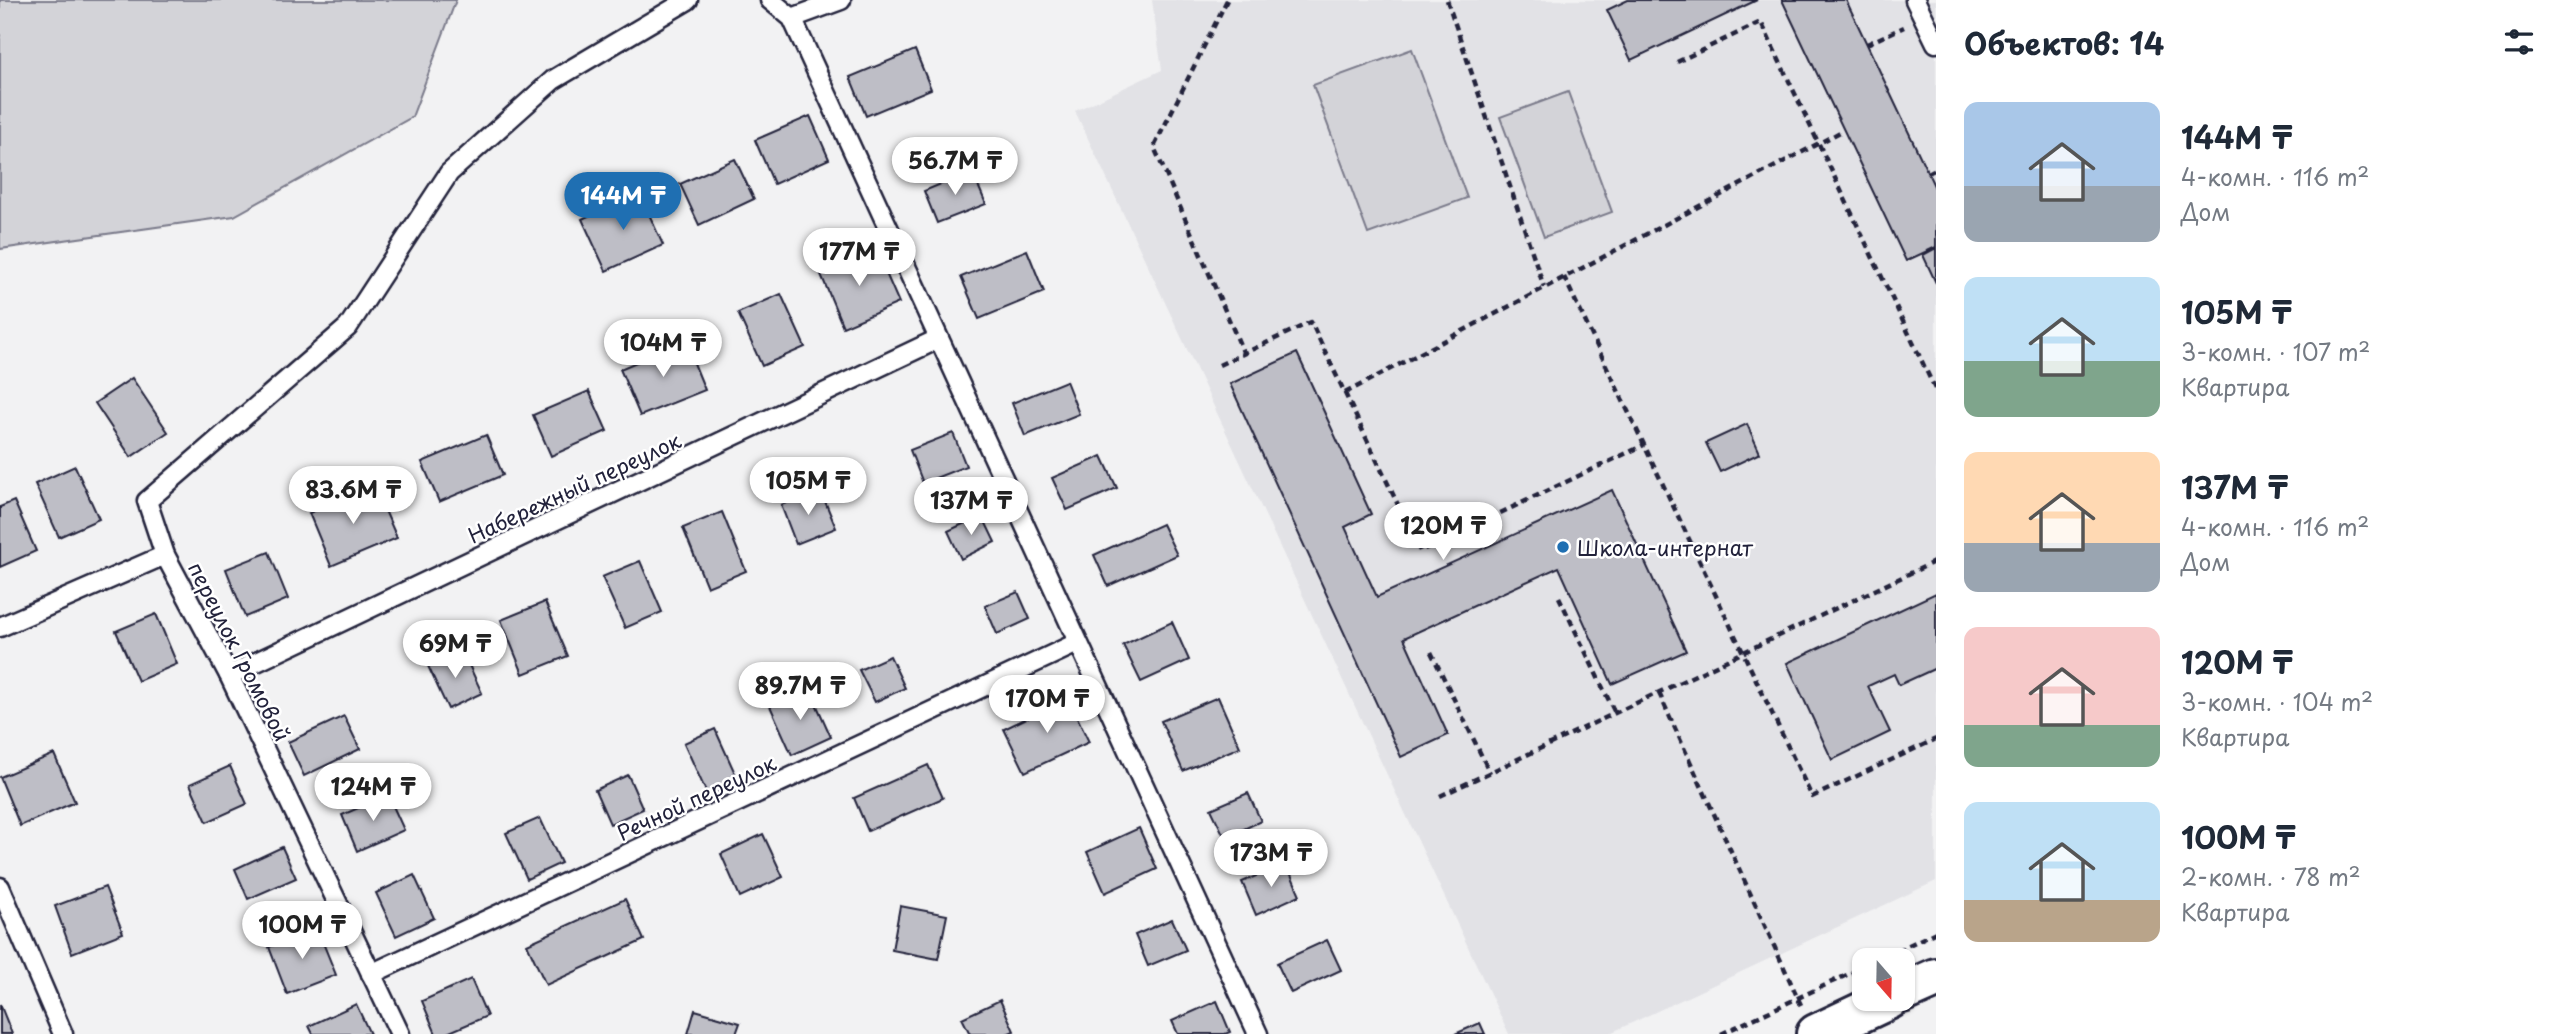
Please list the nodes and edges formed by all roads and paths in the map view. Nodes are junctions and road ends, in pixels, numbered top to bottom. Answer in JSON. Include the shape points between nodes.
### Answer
{"nodes":[{"id":1,"x":688,"y":0,"type":"edge"},
{"id":2,"x":770,"y":0,"type":"edge"},
{"id":3,"x":841,"y":0,"type":"edge"},
{"id":4,"x":1227,"y":0,"type":"edge"},
{"id":5,"x":1447,"y":0,"type":"edge"},
{"id":6,"x":1915,"y":0,"type":"edge"},
{"id":7,"x":1924,"y":17,"type":"junction"},
{"id":8,"x":792,"y":18,"type":"junction"},
{"id":9,"x":1936,"y":43,"type":"edge"},
{"id":10,"x":1867,"y":44,"type":"dead end"},
{"id":11,"x":1677,"y":62,"type":"dead end"},
{"id":12,"x":1844,"y":130,"type":"dead end"},
{"id":13,"x":1819,"y":142,"type":"junction"},
{"id":14,"x":1936,"y":169,"type":"edge"},
{"id":15,"x":1928,"y":173,"type":"dead end"},
{"id":16,"x":1564,"y":277,"type":"junction"},
{"id":17,"x":1544,"y":287,"type":"junction"},
{"id":18,"x":938,"y":340,"type":"junction"},
{"id":19,"x":1244,"y":354,"type":"junction"},
{"id":20,"x":1219,"y":365,"type":"dead end"},
{"id":21,"x":1936,"y":391,"type":"edge"},
{"id":22,"x":1345,"y":393,"type":"junction"},
{"id":23,"x":1644,"y":445,"type":"junction"},
{"id":24,"x":165,"y":555,"type":"junction"},
{"id":25,"x":1936,"y":561,"type":"edge"},
{"id":26,"x":1559,"y":597,"type":"dead end"},
{"id":27,"x":0,"y":627,"type":"edge"},
{"id":28,"x":1077,"y":643,"type":"junction"},
{"id":29,"x":1431,"y":652,"type":"dead end"},
{"id":30,"x":1743,"y":653,"type":"junction"},
{"id":31,"x":229,"y":675,"type":"junction"},
{"id":32,"x":1659,"y":693,"type":"junction"},
{"id":33,"x":1615,"y":713,"type":"junction"},
{"id":34,"x":1936,"y":738,"type":"edge"},
{"id":35,"x":1490,"y":773,"type":"junction"},
{"id":36,"x":1440,"y":796,"type":"dead end"},
{"id":37,"x":0,"y":887,"type":"edge"},
{"id":38,"x":1936,"y":932,"type":"edge"},
{"id":39,"x":1903,"y":948,"type":"edge"},
{"id":40,"x":1852,"y":973,"type":"edge"},
{"id":41,"x":371,"y":974,"type":"junction"},
{"id":42,"x":1936,"y":978,"type":"edge"},
{"id":43,"x":1915,"y":987,"type":"edge"},
{"id":44,"x":1798,"y":998,"type":"junction"},
{"id":45,"x":1852,"y":1010,"type":"edge"},
{"id":46,"x":1810,"y":1022,"type":"edge"},
{"id":47,"x":63,"y":1034,"type":"edge"},
{"id":48,"x":400,"y":1034,"type":"edge"},
{"id":49,"x":1258,"y":1034,"type":"edge"},
{"id":50,"x":1721,"y":1034,"type":"edge"}],
"edges":[{"from":1,"to":24,"type":"lane","name":"переулок Громовой","via":[[553,80],[449,173],[348,327],[147,502]]},
{"from":2,"to":8,"type":"lane"},
{"from":3,"to":8,"type":"lane"},
{"from":4,"to":19,"type":"path","via":[[1154,147]]},
{"from":5,"to":17,"type":"path"},
{"from":6,"to":7,"type":"lane"},
{"from":7,"to":9,"type":"lane"},
{"from":7,"to":10,"type":"path"},
{"from":8,"to":18,"type":"lane"},
{"from":11,"to":13,"type":"path","via":[[1761,22]]},
{"from":12,"to":13,"type":"path"},
{"from":13,"to":16,"type":"path"},
{"from":13,"to":21,"type":"path"},
{"from":14,"to":15,"type":"path"},
{"from":16,"to":17,"type":"path"},
{"from":16,"to":23,"type":"path"},
{"from":17,"to":22,"type":"path"},
{"from":18,"to":28,"type":"lane"},
{"from":18,"to":31,"type":"lane","name":"Набережный переулок"},
{"from":19,"to":20,"type":"path"},
{"from":19,"to":22,"type":"path","via":[[1311,322]]},
{"from":22,"to":23,"type":"path","via":[[1420,551]]},
{"from":23,"to":30,"type":"path"},
{"from":24,"to":27,"type":"lane"},
{"from":24,"to":31,"type":"lane","name":"переулок Громовой"},
{"from":25,"to":30,"type":"path"},
{"from":26,"to":33,"type":"path"},
{"from":28,"to":41,"type":"lane","name":"Речной переулок"},
{"from":28,"to":49,"type":"lane"},
{"from":29,"to":35,"type":"path"},
{"from":30,"to":32,"type":"path"},
{"from":30,"to":34,"type":"path","via":[[1812,797]]},
{"from":31,"to":41,"type":"lane","name":"переулок Громовой"},
{"from":32,"to":33,"type":"path"},
{"from":32,"to":44,"type":"path"},
{"from":33,"to":35,"type":"path"},
{"from":35,"to":36,"type":"path"},
{"from":37,"to":47,"type":"lane"},
{"from":38,"to":39,"type":"path"},
{"from":40,"to":44,"type":"path"},
{"from":41,"to":48,"type":"lane","name":"переулок Громовой"},
{"from":42,"to":43,"type":"street"},
{"from":44,"to":46,"type":"path"},
{"from":44,"to":50,"type":"path"},
{"from":45,"to":46,"type":"street"}]}
